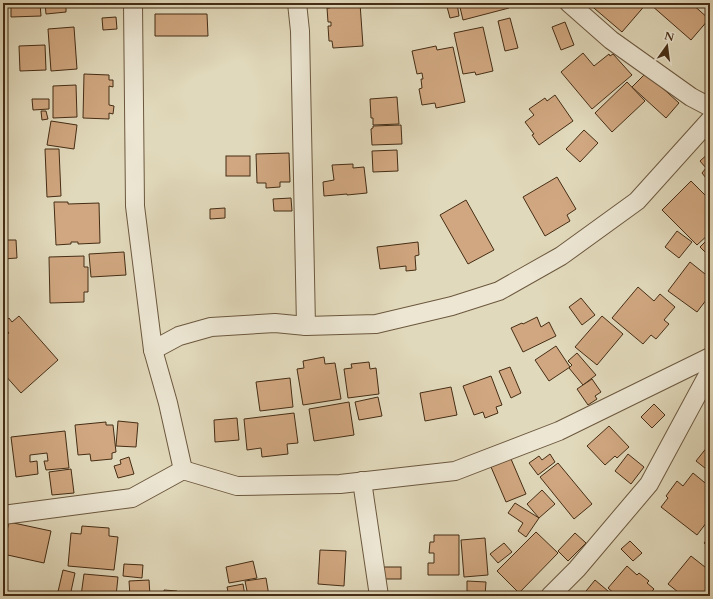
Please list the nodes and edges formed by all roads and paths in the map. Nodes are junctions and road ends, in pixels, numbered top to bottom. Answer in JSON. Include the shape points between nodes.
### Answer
{"nodes":[{"id":1,"x":133,"y":3,"type":"edge"},
{"id":2,"x":297,"y":3,"type":"edge"},
{"id":3,"x":568,"y":3,"type":"edge"},
{"id":4,"x":710,"y":107,"type":"edge"},
{"id":5,"x":710,"y":120,"type":"edge"},
{"id":6,"x":306,"y":326,"type":"junction"},
{"id":7,"x":153,"y":350,"type":"junction"},
{"id":8,"x":710,"y":357,"type":"edge"},
{"id":9,"x":710,"y":371,"type":"edge"},
{"id":10,"x":183,"y":470,"type":"junction"},
{"id":11,"x":362,"y":481,"type":"junction"},
{"id":12,"x":3,"y":514,"type":"edge"},
{"id":13,"x":378,"y":596,"type":"edge"},
{"id":14,"x":550,"y":596,"type":"edge"}],
"edges":[{"from":1,"to":7,"type":"street","via":[[136,206]]},
{"from":2,"to":6,"type":"street","via":[[300,31]]},
{"from":3,"to":4,"type":"street","via":[[611,40],[691,97]]},
{"from":5,"to":6,"type":"street","via":[[637,202],[561,256],[499,291],[452,306],[376,324]]},
{"from":6,"to":7,"type":"street","via":[[275,323],[211,327],[179,336]]},
{"from":7,"to":10,"type":"street"},
{"from":8,"to":11,"type":"street","via":[[559,431],[455,471]]},
{"from":9,"to":14,"type":"street","via":[[649,484],[577,570]]},
{"from":10,"to":11,"type":"street","via":[[237,486],[340,484]]},
{"from":10,"to":12,"type":"street","via":[[132,498]]},
{"from":11,"to":13,"type":"street"}]}
